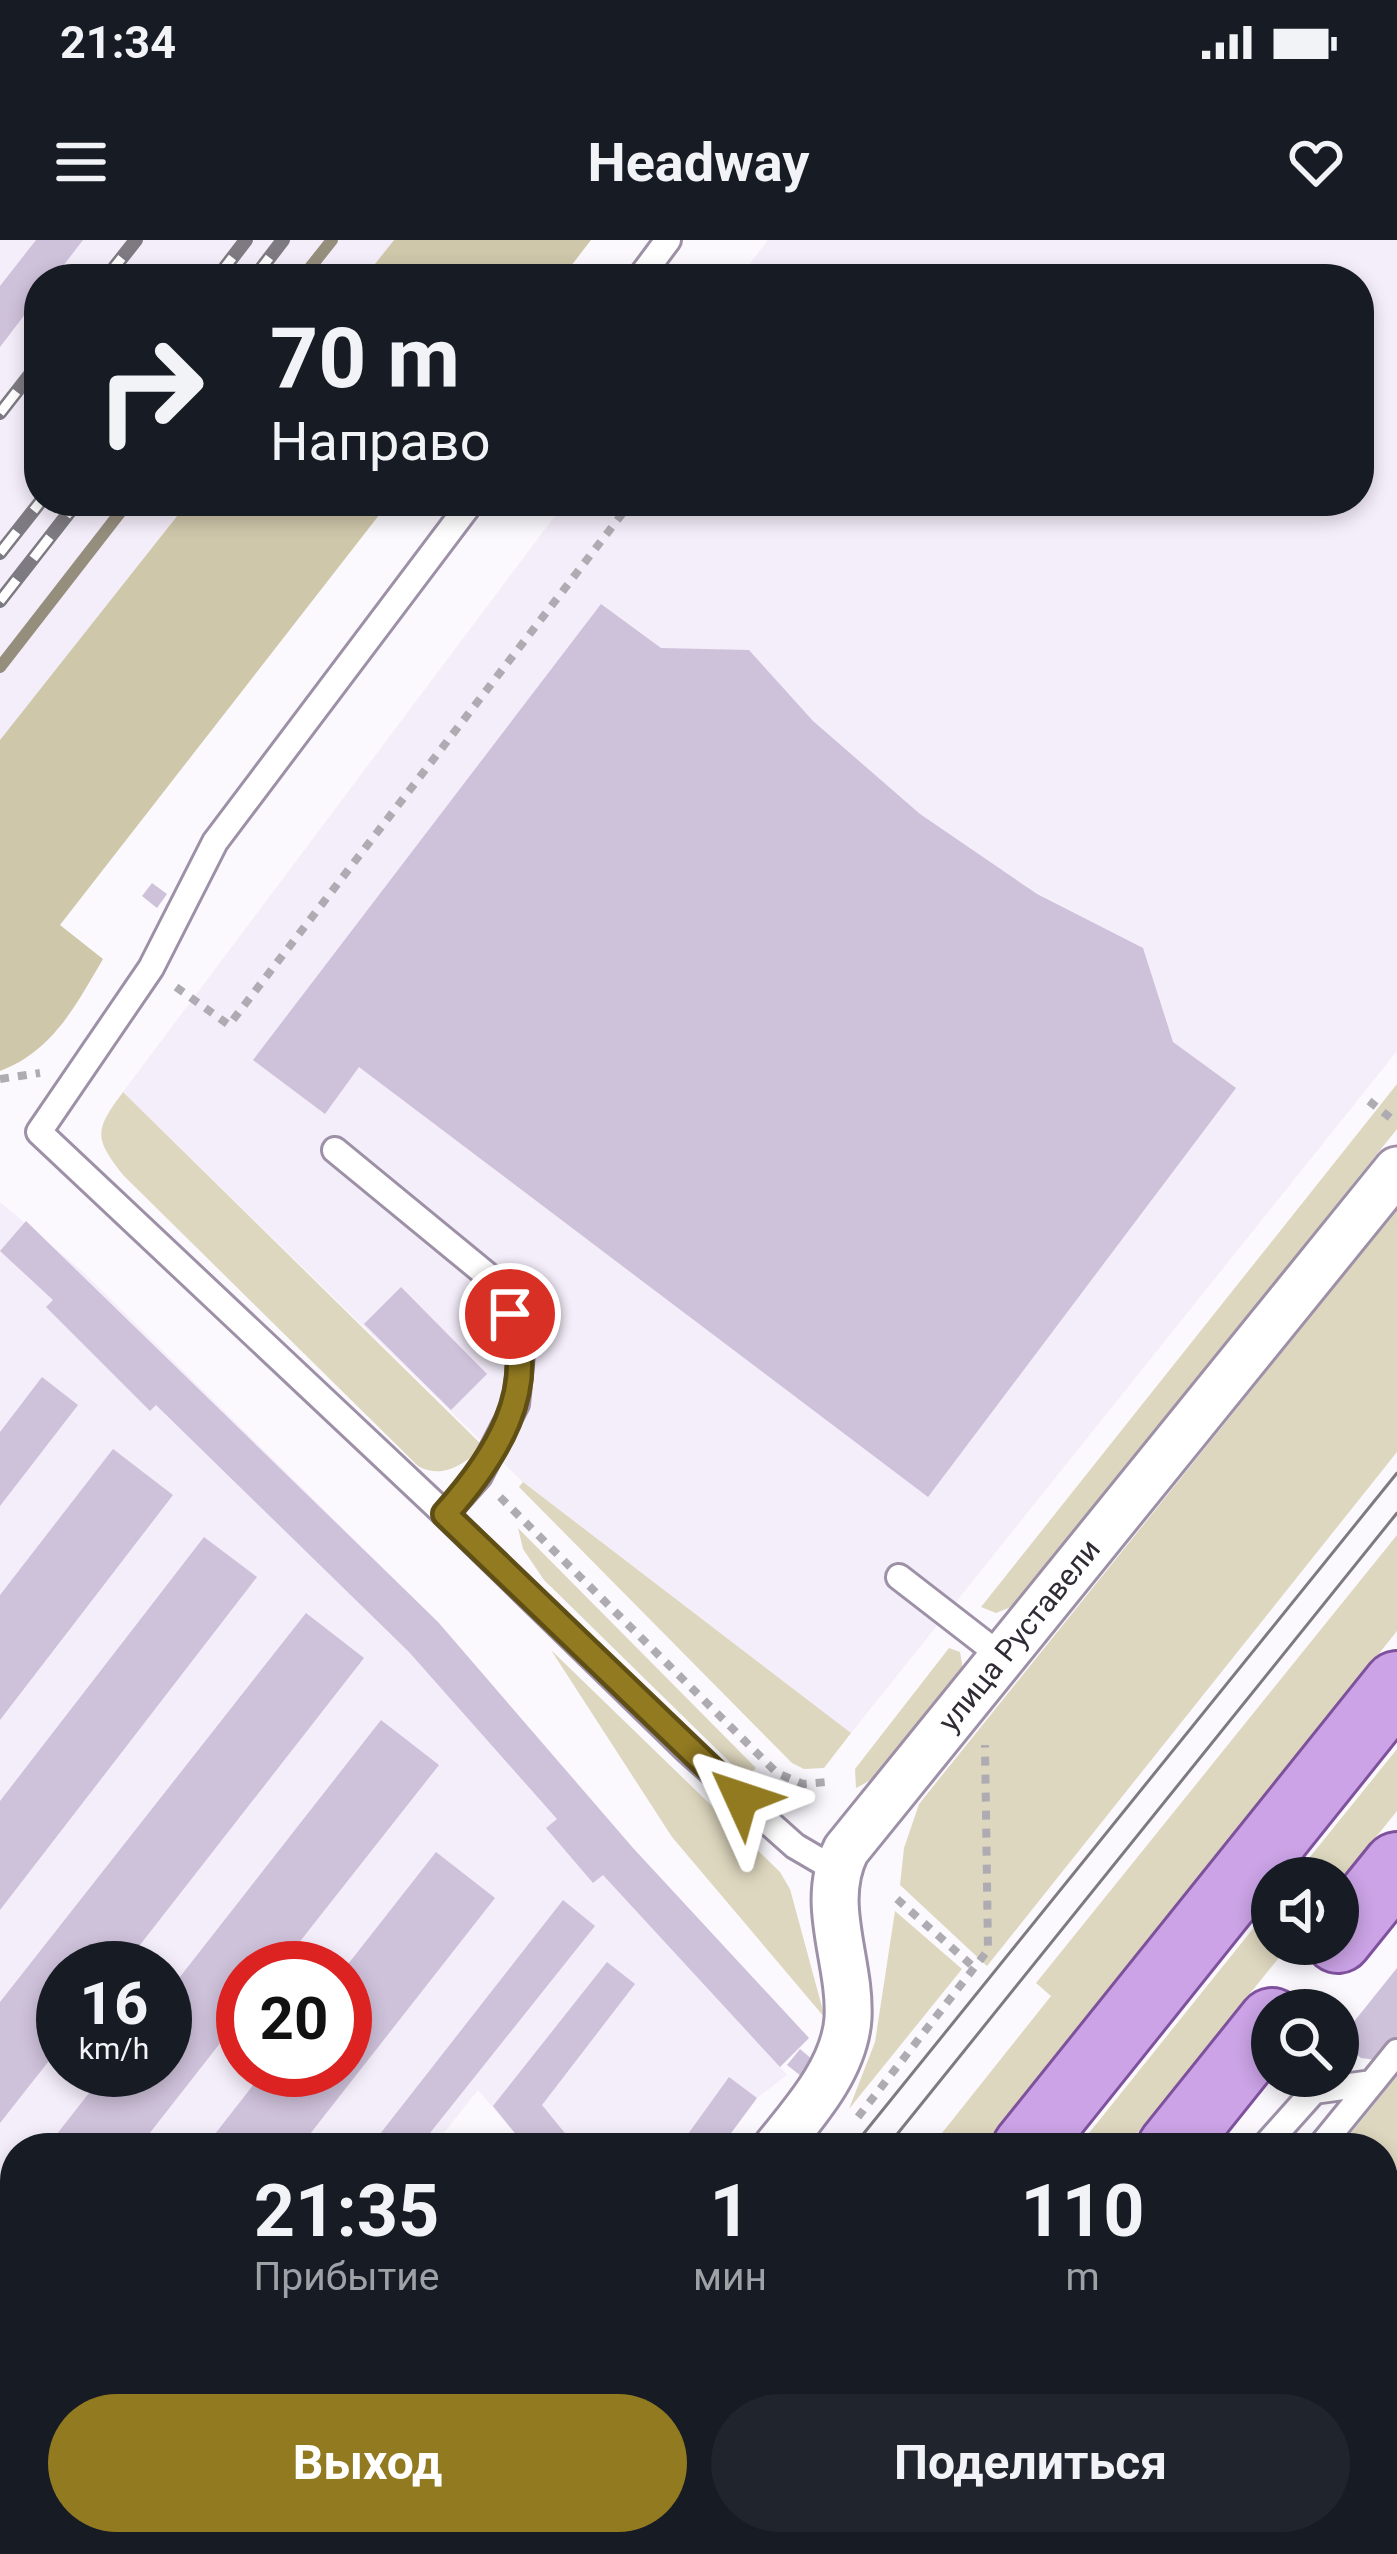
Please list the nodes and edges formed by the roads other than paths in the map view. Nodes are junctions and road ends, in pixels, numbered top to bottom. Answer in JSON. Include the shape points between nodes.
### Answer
{"nodes":[{"id":1,"x":461,"y":516,"type":"edge"},
{"id":2,"x":335,"y":1150,"type":"dead end"},
{"id":3,"x":1397,"y":1170,"type":"edge"},
{"id":4,"x":445,"y":1514,"type":"junction"},
{"id":5,"x":899,"y":1577,"type":"dead end"},
{"id":6,"x":1001,"y":1656,"type":"junction"},
{"id":7,"x":1397,"y":1684,"type":"edge"},
{"id":8,"x":1397,"y":1865,"type":"edge"},
{"id":9,"x":836,"y":1870,"type":"junction"},
{"id":10,"x":1359,"y":1913,"type":"edge"},
{"id":11,"x":1317,"y":1965,"type":"edge"},
{"id":12,"x":1298,"y":1989,"type":"edge"},
{"id":13,"x":1251,"y":2048,"type":"edge"},
{"id":14,"x":1397,"y":2052,"type":"edge"},
{"id":15,"x":1372,"y":2083,"type":"junction"},
{"id":16,"x":786,"y":2133,"type":"edge"},
{"id":17,"x":1038,"y":2133,"type":"edge"},
{"id":18,"x":1183,"y":2133,"type":"edge"},
{"id":19,"x":1277,"y":2133,"type":"edge"},
{"id":20,"x":1331,"y":2133,"type":"edge"}],
"edges":[{"from":1,"to":4,"type":"lane","via":[[215,842],[151,968],[39,1132]]},
{"from":2,"to":4,"type":"lane","via":[[498,1284],[522,1345],[516,1404],[479,1476]]},
{"from":3,"to":6,"type":"street","name":"улица Руставели"},
{"from":4,"to":9,"type":"lane","via":[[687,1750],[795,1846]]},
{"from":5,"to":6,"type":"lane"},
{"from":6,"to":9,"type":"street","name":"улица Руставели"},
{"from":7,"to":17,"type":"main road"},
{"from":8,"to":10,"type":"main road"},
{"from":9,"to":16,"type":"street","via":[[848,2018],[838,2059]]},
{"from":11,"to":12,"type":"main road"},
{"from":13,"to":18,"type":"main road"},
{"from":14,"to":15,"type":"lane"},
{"from":15,"to":19,"type":"lane","via":[[1314,2091]]},
{"from":15,"to":20,"type":"lane"}]}
